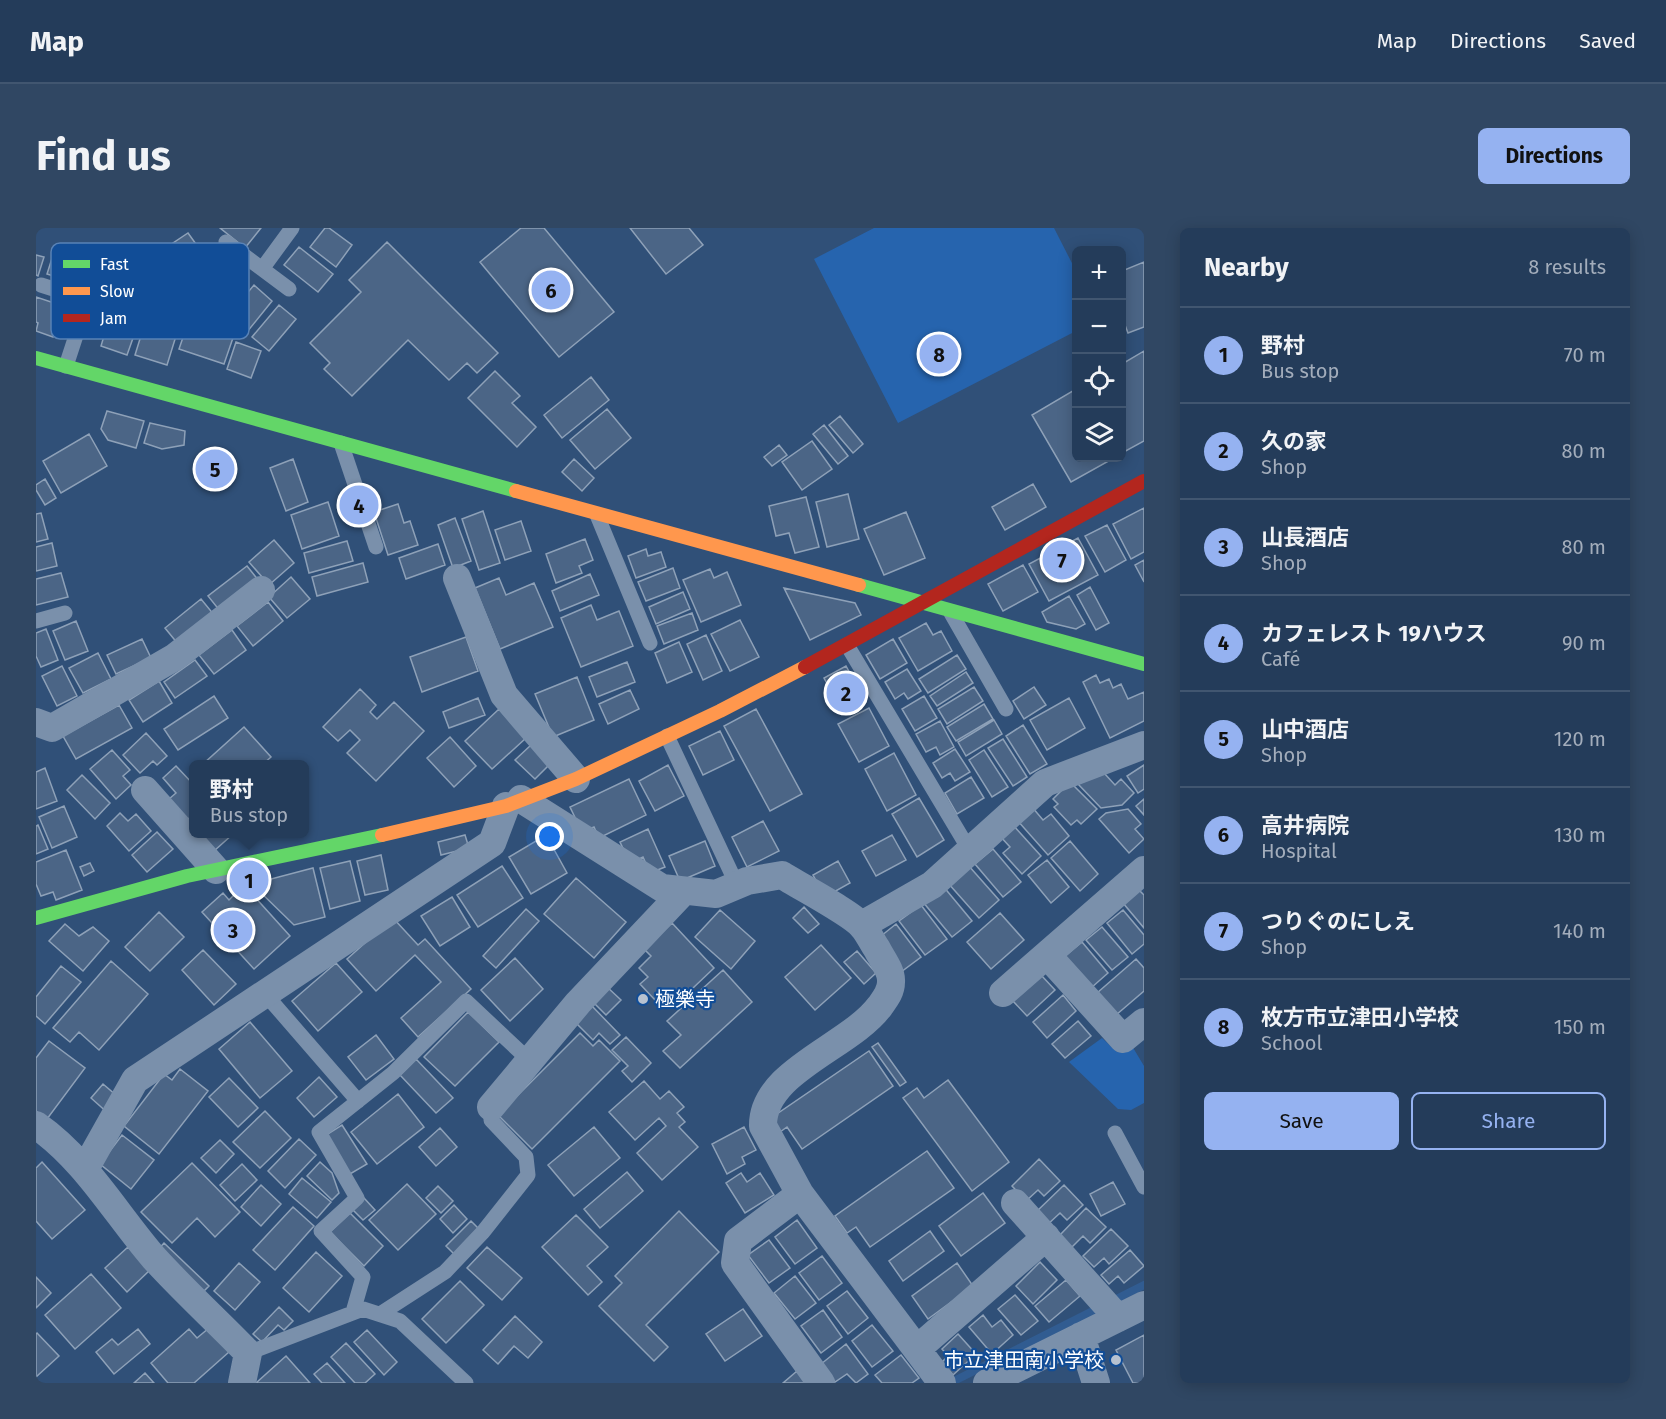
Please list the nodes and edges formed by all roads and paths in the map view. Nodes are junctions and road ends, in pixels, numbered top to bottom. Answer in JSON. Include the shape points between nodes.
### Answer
{"nodes":[{"id":1,"x":292,"y":228,"type":"edge"},
{"id":2,"x":249,"y":259,"type":"edge"},
{"id":3,"x":262,"y":269,"type":"junction"},
{"id":4,"x":41,"y":285,"type":"dead end"},
{"id":5,"x":51,"y":288,"type":"edge"},
{"id":6,"x":289,"y":289,"type":"dead end"},
{"id":7,"x":75,"y":339,"type":"edge"},
{"id":8,"x":36,"y":358,"type":"edge"},
{"id":9,"x":66,"y":366,"type":"junction"},
{"id":10,"x":341,"y":443,"type":"junction"},
{"id":11,"x":1144,"y":481,"type":"edge"},
{"id":12,"x":596,"y":513,"type":"junction"},
{"id":13,"x":376,"y":547,"type":"dead end"},
{"id":14,"x":457,"y":578,"type":"dead end"},
{"id":15,"x":261,"y":590,"type":"dead end"},
{"id":16,"x":929,"y":602,"type":"junction"},
{"id":17,"x":948,"y":608,"type":"junction"},
{"id":18,"x":65,"y":613,"type":"dead end"},
{"id":19,"x":36,"y":621,"type":"edge"},
{"id":20,"x":650,"y":643,"type":"dead end"},
{"id":21,"x":847,"y":645,"type":"junction"},
{"id":22,"x":1144,"y":664,"type":"edge"},
{"id":23,"x":1006,"y":709,"type":"dead end"},
{"id":24,"x":36,"y":722,"type":"edge"},
{"id":25,"x":667,"y":736,"type":"junction"},
{"id":26,"x":1144,"y":745,"type":"edge"},
{"id":27,"x":576,"y":779,"type":"junction"},
{"id":28,"x":145,"y":790,"type":"dead end"},
{"id":29,"x":513,"y":803,"type":"junction"},
{"id":30,"x":970,"y":851,"type":"junction"},
{"id":31,"x":216,"y":870,"type":"junction"},
{"id":32,"x":1144,"y":870,"type":"edge"},
{"id":33,"x":737,"y":885,"type":"junction"},
{"id":34,"x":684,"y":891,"type":"junction"},
{"id":35,"x":36,"y":918,"type":"edge"},
{"id":36,"x":862,"y":925,"type":"junction"},
{"id":37,"x":1047,"y":955,"type":"junction"},
{"id":38,"x":1003,"y":993,"type":"dead end"},
{"id":39,"x":266,"y":995,"type":"junction"},
{"id":40,"x":1144,"y":1022,"type":"edge"},
{"id":41,"x":531,"y":1062,"type":"junction"},
{"id":42,"x":358,"y":1101,"type":"junction"},
{"id":43,"x":491,"y":1107,"type":"joint"},
{"id":44,"x":1115,"y":1133,"type":"dead end"},
{"id":45,"x":41,"y":1135,"type":"edge"},
{"id":46,"x":85,"y":1169,"type":"junction"},
{"id":47,"x":1144,"y":1187,"type":"edge"},
{"id":48,"x":800,"y":1194,"type":"junction"},
{"id":49,"x":1015,"y":1203,"type":"dead end"},
{"id":50,"x":1046,"y":1237,"type":"junction"},
{"id":51,"x":1144,"y":1305,"type":"edge"},
{"id":52,"x":1109,"y":1307,"type":"junction"},
{"id":53,"x":353,"y":1312,"type":"junction"},
{"id":54,"x":380,"y":1314,"type":"junction"},
{"id":55,"x":1081,"y":1336,"type":"junction"},
{"id":56,"x":917,"y":1350,"type":"junction"},
{"id":57,"x":248,"y":1353,"type":"junction"},
{"id":58,"x":941,"y":1382,"type":"edge"},
{"id":59,"x":242,"y":1383,"type":"edge"},
{"id":60,"x":466,"y":1383,"type":"edge"},
{"id":61,"x":821,"y":1383,"type":"edge"},
{"id":62,"x":987,"y":1383,"type":"edge"},
{"id":63,"x":1096,"y":1383,"type":"edge"}],
"edges":[{"from":1,"to":3,"type":"lane"},
{"from":2,"to":3,"type":"lane"},
{"from":3,"to":6,"type":"lane"},
{"from":4,"to":5,"type":"lane"},
{"from":7,"to":9,"type":"lane"},
{"from":8,"to":9,"type":"street"},
{"from":9,"to":10,"type":"street"},
{"from":10,"to":12,"type":"street"},
{"from":10,"to":13,"type":"lane"},
{"from":11,"to":16,"type":"street"},
{"from":12,"to":16,"type":"street"},
{"from":12,"to":20,"type":"lane"},
{"from":14,"to":27,"type":"street","via":[[504,696]]},
{"from":15,"to":24,"type":"street","via":[[176,657],[52,728]]},
{"from":16,"to":17,"type":"street"},
{"from":16,"to":21,"type":"street"},
{"from":17,"to":22,"type":"street"},
{"from":17,"to":23,"type":"lane"},
{"from":18,"to":19,"type":"lane"},
{"from":21,"to":25,"type":"street"},
{"from":21,"to":30,"type":"lane"},
{"from":25,"to":27,"type":"street"},
{"from":25,"to":33,"type":"lane"},
{"from":26,"to":30,"type":"street","via":[[1045,783]]},
{"from":27,"to":29,"type":"street"},
{"from":28,"to":31,"type":"street"},
{"from":29,"to":31,"type":"street"},
{"from":29,"to":34,"type":"street","via":[[662,888]]},
{"from":29,"to":39,"type":"street","via":[[492,843]]},
{"from":30,"to":36,"type":"street","via":[[932,885]]},
{"from":31,"to":35,"type":"street"},
{"from":32,"to":37,"type":"street"},
{"from":33,"to":34,"type":"street","via":[[716,894]]},
{"from":33,"to":36,"type":"street","via":[[782,874]]},
{"from":34,"to":41,"type":"street","via":[[578,1003]]},
{"from":36,"to":48,"type":"street","via":[[892,980],[888,994],[855,1032],[785,1079],[763,1114],[764,1126]]},
{"from":37,"to":38,"type":"street"},
{"from":37,"to":40,"type":"street","via":[[1123,1039]]},
{"from":39,"to":42,"type":"lane"},
{"from":39,"to":46,"type":"street","via":[[135,1080]]},
{"from":41,"to":42,"type":"lane","via":[[466,1001],[393,1073]]},
{"from":41,"to":43,"type":"street"},
{"from":42,"to":53,"type":"lane","via":[[319,1132],[357,1198],[321,1231],[363,1277]]},
{"from":43,"to":54,"type":"lane","via":[[491,1120],[526,1157],[528,1175],[445,1272]]},
{"from":44,"to":47,"type":"lane"},
{"from":45,"to":46,"type":"street"},
{"from":46,"to":57,"type":"street","via":[[154,1258]]},
{"from":48,"to":56,"type":"street"},
{"from":48,"to":61,"type":"street","via":[[738,1241],[735,1263]]},
{"from":49,"to":50,"type":"street"},
{"from":50,"to":52,"type":"street"},
{"from":50,"to":56,"type":"street"},
{"from":51,"to":52,"type":"street"},
{"from":52,"to":55,"type":"street"},
{"from":53,"to":54,"type":"lane","via":[[363,1309]]},
{"from":53,"to":57,"type":"lane"},
{"from":54,"to":60,"type":"lane","via":[[400,1321]]},
{"from":55,"to":62,"type":"street"},
{"from":55,"to":63,"type":"street"},
{"from":56,"to":58,"type":"street"},
{"from":57,"to":59,"type":"street"}]}
